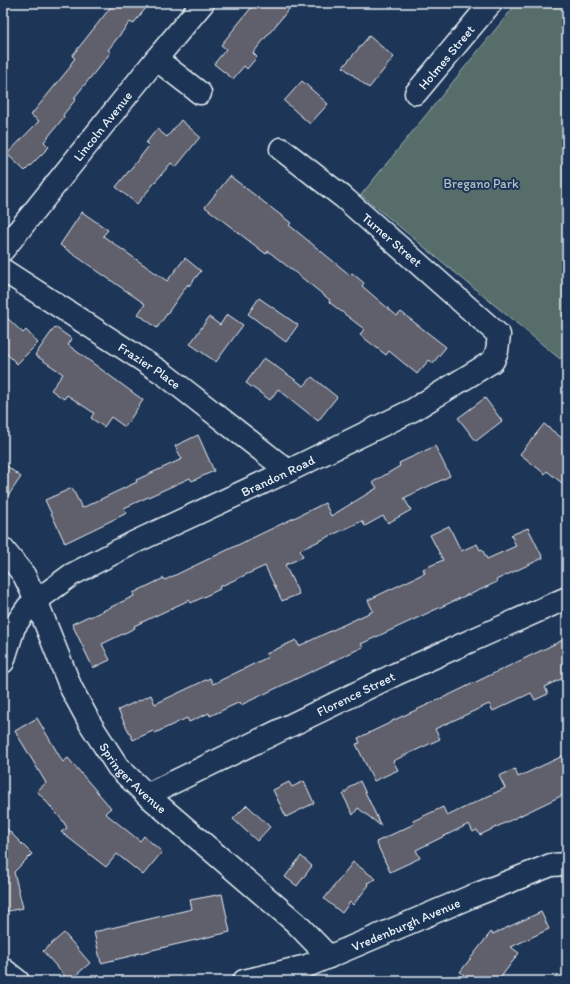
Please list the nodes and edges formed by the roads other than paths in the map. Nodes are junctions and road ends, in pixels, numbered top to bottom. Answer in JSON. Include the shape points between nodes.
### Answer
{"nodes":[{"id":1,"x":203,"y":3,"type":"edge"},
{"id":2,"x":491,"y":3,"type":"edge"},
{"id":3,"x":156,"y":58,"type":"junction"},
{"id":4,"x":200,"y":93,"type":"dead end"},
{"id":5,"x":416,"y":93,"type":"dead end"},
{"id":6,"x":281,"y":149,"type":"dead end"},
{"id":7,"x":3,"y":250,"type":"edge"},
{"id":8,"x":3,"y":270,"type":"edge"},
{"id":9,"x":499,"y":335,"type":"joint"},
{"id":10,"x":288,"y":471,"type":"junction"},
{"id":11,"x":3,"y":549,"type":"edge"},
{"id":12,"x":567,"y":598,"type":"edge"},
{"id":13,"x":36,"y":600,"type":"junction"},
{"id":14,"x":3,"y":662,"type":"edge"},
{"id":15,"x":147,"y":795,"type":"junction"},
{"id":16,"x":567,"y":864,"type":"edge"},
{"id":17,"x":329,"y":957,"type":"junction"},
{"id":18,"x":3,"y":969,"type":"edge"},
{"id":19,"x":18,"y":981,"type":"edge"},
{"id":20,"x":244,"y":981,"type":"edge"}],
"edges":[{"from":1,"to":3,"type":"street","name":"Lincoln Avenue"},
{"from":2,"to":5,"type":"street","name":"Holmes Street"},
{"from":3,"to":4,"type":"street"},
{"from":3,"to":7,"type":"street","name":"Lincoln Avenue"},
{"from":6,"to":9,"type":"street","name":"Turner Street","via":[[343,197]]},
{"from":8,"to":10,"type":"street","name":"Frazier Place","via":[[164,374]]},
{"from":9,"to":10,"type":"street","name":"Brandon Road","via":[[493,361],[411,411]]},
{"from":10,"to":13,"type":"street","name":"Brandon Road","via":[[129,545],[71,575]]},
{"from":11,"to":13,"type":"street","name":"Springer Avenue","via":[[24,575]]},
{"from":12,"to":15,"type":"street","name":"Florence Street","via":[[396,674]]},
{"from":13,"to":14,"type":"street","name":"Brandon Road","via":[[14,627]]},
{"from":13,"to":15,"type":"street","name":"Springer Avenue","via":[[71,688],[91,725],[118,767]]},
{"from":15,"to":17,"type":"street","name":"Springer Avenue","via":[[296,923]]},
{"from":16,"to":17,"type":"street","name":"Vredenburgh Avenue","via":[[551,865]]},
{"from":17,"to":20,"type":"street","name":"Vredenburgh Avenue","via":[[307,966]]},
{"from":18,"to":19,"type":"street"}]}
